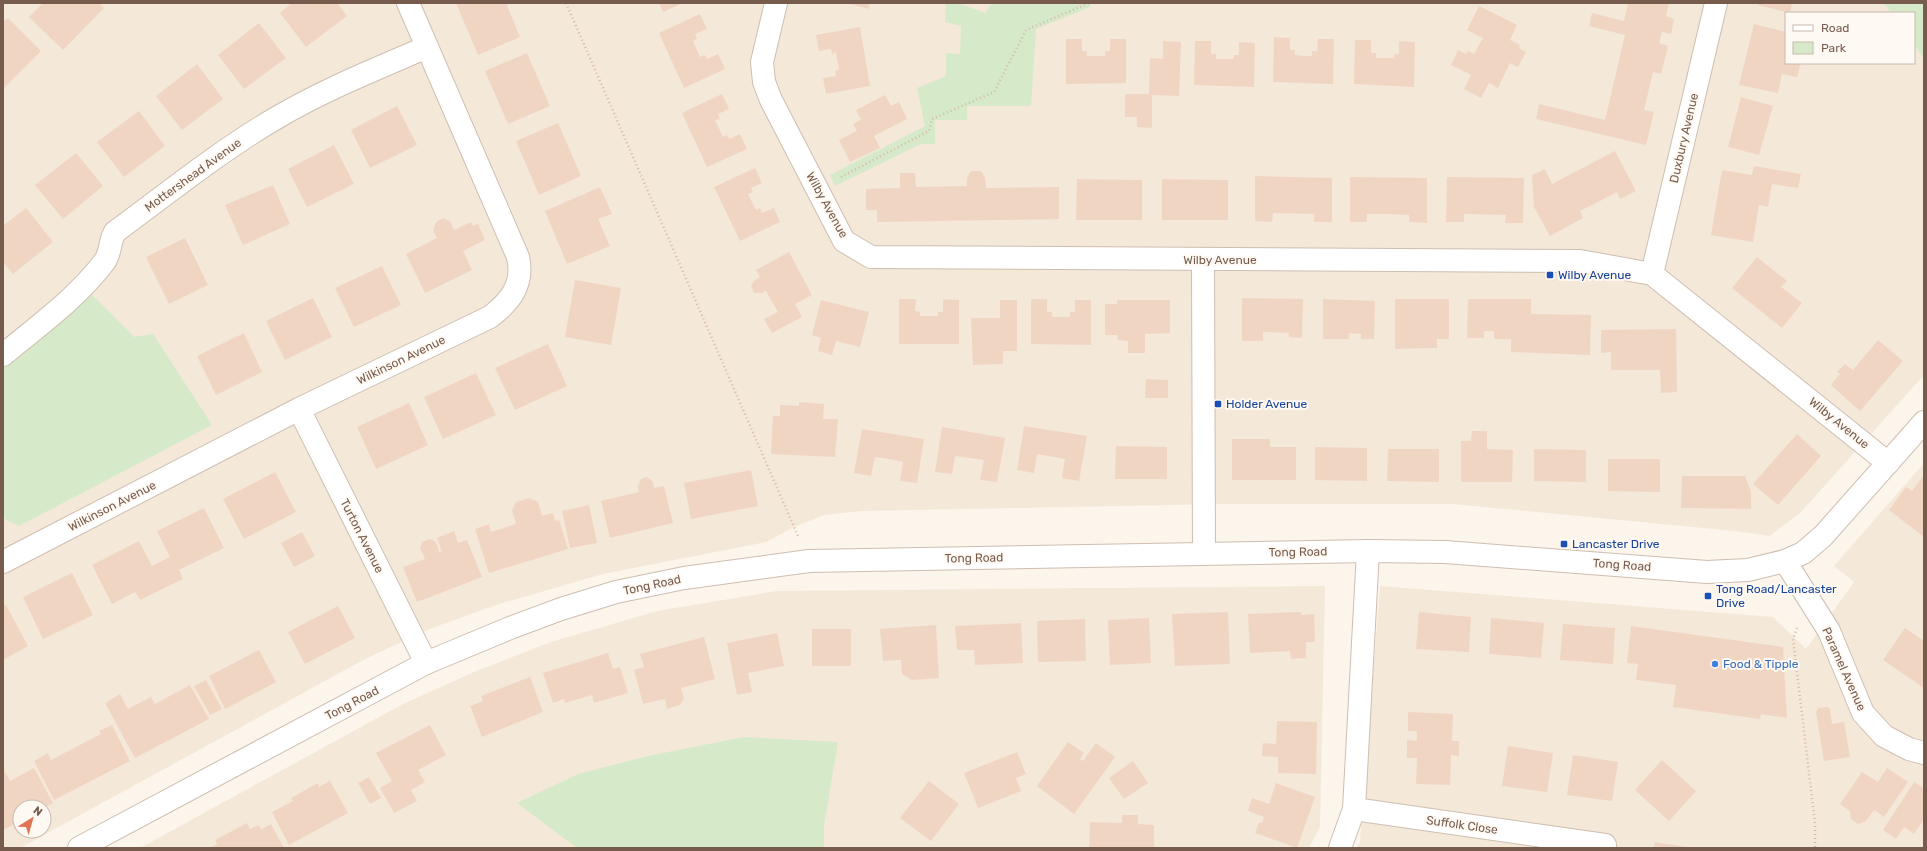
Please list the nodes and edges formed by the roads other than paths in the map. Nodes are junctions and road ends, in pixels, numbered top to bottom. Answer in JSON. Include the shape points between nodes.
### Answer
{"nodes":[{"id":1,"x":408,"y":3,"type":"edge"},
{"id":2,"x":776,"y":3,"type":"edge"},
{"id":3,"x":1716,"y":3,"type":"edge"},
{"id":4,"x":427,"y":47,"type":"junction"},
{"id":5,"x":1204,"y":260,"type":"junction"},
{"id":6,"x":1652,"y":274,"type":"junction"},
{"id":7,"x":3,"y":355,"type":"edge"},
{"id":8,"x":299,"y":409,"type":"junction"},
{"id":9,"x":1924,"y":422,"type":"edge"},
{"id":10,"x":1888,"y":463,"type":"junction"},
{"id":11,"x":1368,"y":551,"type":"junction"},
{"id":12,"x":1204,"y":554,"type":"junction"},
{"id":13,"x":4,"y":560,"type":"edge"},
{"id":14,"x":1785,"y":561,"type":"junction"},
{"id":15,"x":426,"y":663,"type":"junction"},
{"id":16,"x":1924,"y":754,"type":"edge"},
{"id":17,"x":1354,"y":809,"type":"junction"},
{"id":18,"x":1570,"y":844,"type":"edge"},
{"id":19,"x":1605,"y":845,"type":"dead end"},
{"id":20,"x":79,"y":848,"type":"edge"},
{"id":21,"x":1340,"y":848,"type":"edge"}],
"edges":[{"from":1,"to":4,"type":"street","name":"Wilkinson Avenue"},
{"from":2,"to":5,"type":"street","name":"Wilby Avenue","via":[[762,62],[764,82],[844,241],[871,257]]},
{"from":3,"to":6,"type":"street","name":"Duxbury Avenue"},
{"from":4,"to":7,"type":"street","name":"Mottershead Avenue","via":[[339,85],[278,117],[227,150],[115,232],[110,240],[106,259],[81,290]]},
{"from":4,"to":8,"type":"street","name":"Wilkinson Avenue","via":[[518,257],[518,282],[512,296],[503,307],[490,316]]},
{"from":5,"to":6,"type":"street","name":"Wilby Avenue","via":[[1580,261]]},
{"from":5,"to":12,"type":"street"},
{"from":6,"to":10,"type":"street","name":"Wilby Avenue"},
{"from":8,"to":13,"type":"street","name":"Wilkinson Avenue"},
{"from":8,"to":15,"type":"street","name":"Turton Avenue"},
{"from":9,"to":10,"type":"street","name":"Tong Road"},
{"from":10,"to":14,"type":"street","name":"Tong Road","via":[[1823,536],[1803,553]]},
{"from":11,"to":12,"type":"street","name":"Tong Road"},
{"from":11,"to":14,"type":"street","name":"Tong Road","via":[[1445,552],[1707,572],[1748,570]]},
{"from":11,"to":17,"type":"street"},
{"from":12,"to":15,"type":"street","name":"Tong Road","via":[[809,561],[684,578],[616,592],[561,609]]},
{"from":14,"to":16,"type":"street","name":"Paramel Avenue","via":[[1829,631],[1863,713],[1884,736]]},
{"from":15,"to":20,"type":"street","name":"Tong Road"},
{"from":17,"to":18,"type":"street","name":"Suffolk Close"},
{"from":17,"to":21,"type":"street"},
{"from":18,"to":19,"type":"street","name":"Suffolk Close"}]}
